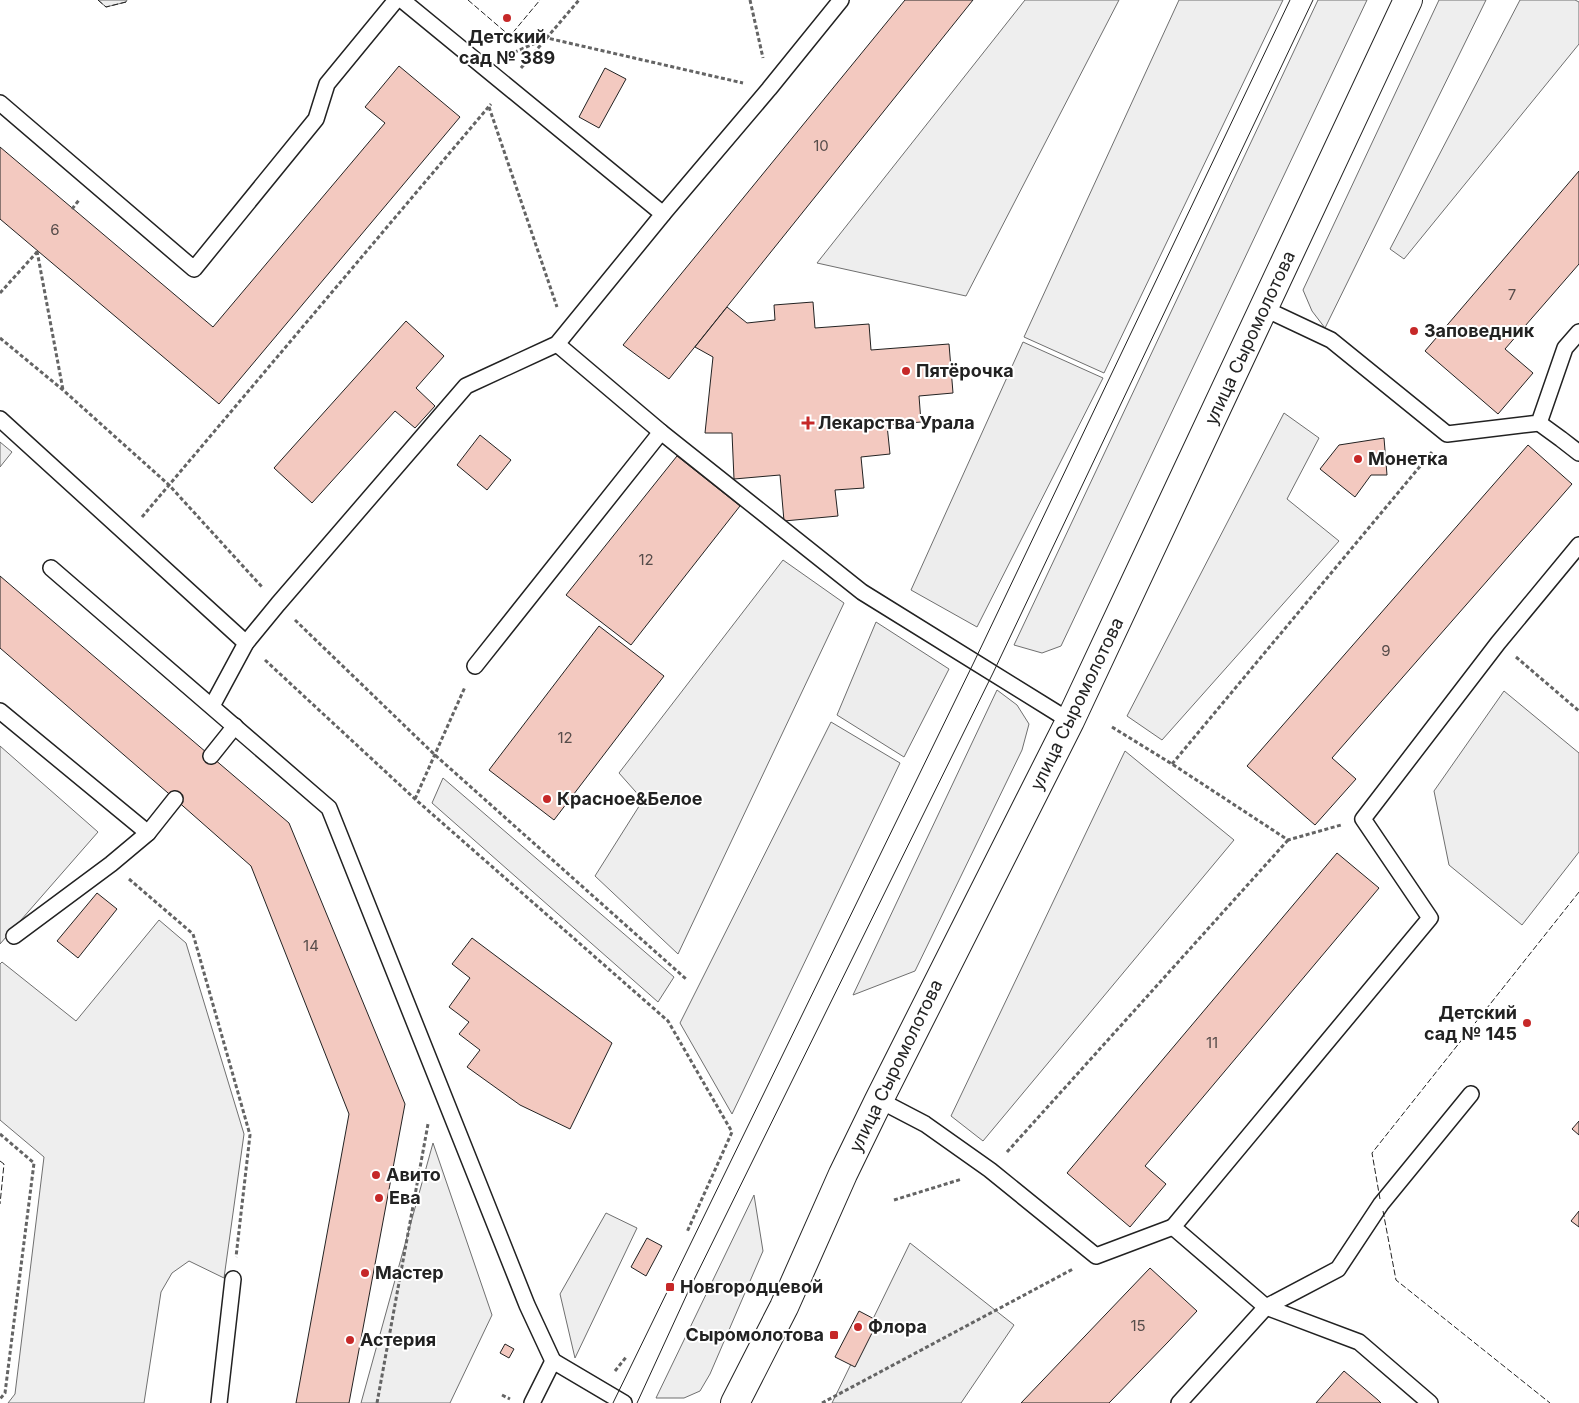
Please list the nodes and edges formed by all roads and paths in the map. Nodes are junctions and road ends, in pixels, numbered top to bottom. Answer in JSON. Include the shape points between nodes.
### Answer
{"nodes":[{"id":1,"x":396,"y":0,"type":"edge"},
{"id":2,"x":402,"y":0,"type":"edge"},
{"id":3,"x":579,"y":0,"type":"edge"},
{"id":4,"x":750,"y":0,"type":"edge"},
{"id":5,"x":841,"y":0,"type":"edge"},
{"id":6,"x":1408,"y":0,"type":"edge"},
{"id":7,"x":547,"y":38,"type":"junction"},
{"id":8,"x":506,"y":56,"type":"dead end"},
{"id":9,"x":506,"y":86,"type":"junction"},
{"id":10,"x":770,"y":89,"type":"junction"},
{"id":11,"x":0,"y":102,"type":"edge"},
{"id":12,"x":488,"y":107,"type":"junction"},
{"id":13,"x":664,"y":214,"type":"junction"},
{"id":14,"x":0,"y":293,"type":"edge"},
{"id":15,"x":1264,"y":308,"type":"junction"},
{"id":16,"x":575,"y":323,"type":"junction"},
{"id":17,"x":1579,"y":332,"type":"edge"},
{"id":18,"x":0,"y":338,"type":"edge"},
{"id":19,"x":558,"y":344,"type":"junction"},
{"id":20,"x":63,"y":390,"type":"junction"},
{"id":21,"x":0,"y":419,"type":"edge"},
{"id":22,"x":1539,"y":423,"type":"junction"},
{"id":23,"x":661,"y":432,"type":"junction"},
{"id":24,"x":1447,"y":434,"type":"junction"},
{"id":25,"x":1579,"y":454,"type":"edge"},
{"id":26,"x":169,"y":485,"type":"junction"},
{"id":27,"x":128,"y":535,"type":"junction"},
{"id":28,"x":1579,"y":545,"type":"edge"},
{"id":29,"x":51,"y":568,"type":"dead end"},
{"id":30,"x":278,"y":604,"type":"junction"},
{"id":31,"x":246,"y":642,"type":"junction"},
{"id":32,"x":1498,"y":642,"type":"junction"},
{"id":33,"x":475,"y":666,"type":"joint"},
{"id":34,"x":212,"y":706,"type":"junction"},
{"id":35,"x":0,"y":710,"type":"edge"},
{"id":36,"x":1579,"y":711,"type":"edge"},
{"id":37,"x":1070,"y":720,"type":"junction"},
{"id":38,"x":235,"y":726,"type":"junction"},
{"id":39,"x":1112,"y":727,"type":"dead end"},
{"id":40,"x":435,"y":755,"type":"junction"},
{"id":41,"x":211,"y":756,"type":"dead end"},
{"id":42,"x":1172,"y":764,"type":"junction"},
{"id":43,"x":175,"y":799,"type":"dead end"},
{"id":44,"x":415,"y":799,"type":"junction"},
{"id":45,"x":1363,"y":819,"type":"junction"},
{"id":46,"x":148,"y":833,"type":"junction"},
{"id":47,"x":1288,"y":840,"type":"junction"},
{"id":48,"x":111,"y":864,"type":"junction"},
{"id":49,"x":14,"y":936,"type":"dead end"},
{"id":50,"x":686,"y":980,"type":"dead end"},
{"id":51,"x":1471,"y":1094,"type":"dead end"},
{"id":52,"x":879,"y":1100,"type":"junction"},
{"id":53,"x":430,"y":1116,"type":"dead end"},
{"id":54,"x":0,"y":1134,"type":"edge"},
{"id":55,"x":990,"y":1170,"type":"junction"},
{"id":56,"x":894,"y":1200,"type":"dead end"},
{"id":57,"x":1173,"y":1227,"type":"junction"},
{"id":58,"x":687,"y":1232,"type":"dead end"},
{"id":59,"x":1096,"y":1256,"type":"junction"},
{"id":60,"x":234,"y":1280,"type":"joint"},
{"id":61,"x":1266,"y":1308,"type":"junction"},
{"id":62,"x":553,"y":1361,"type":"junction"},
{"id":63,"x":0,"y":1399,"type":"edge"},
{"id":64,"x":218,"y":1403,"type":"edge"},
{"id":65,"x":377,"y":1403,"type":"edge"},
{"id":66,"x":532,"y":1403,"type":"edge"},
{"id":67,"x":624,"y":1403,"type":"edge"},
{"id":68,"x":735,"y":1403,"type":"edge"},
{"id":69,"x":822,"y":1403,"type":"edge"},
{"id":70,"x":1179,"y":1403,"type":"edge"},
{"id":71,"x":1430,"y":1403,"type":"edge"}],
"edges":[{"from":1,"to":11,"type":"lane","via":[[327,84],[316,119],[194,269]]},
{"from":2,"to":9,"type":"lane"},
{"from":3,"to":7,"type":"path"},
{"from":4,"to":10,"type":"path"},
{"from":5,"to":10,"type":"lane"},
{"from":6,"to":15,"type":"street","name":"улица Сыромолотова"},
{"from":7,"to":8,"type":"path"},
{"from":7,"to":9,"type":"path"},
{"from":7,"to":10,"type":"path"},
{"from":9,"to":12,"type":"path"},
{"from":9,"to":13,"type":"lane"},
{"from":10,"to":13,"type":"lane"},
{"from":12,"to":16,"type":"path","via":[[558,309]]},
{"from":12,"to":26,"type":"path"},
{"from":13,"to":16,"type":"lane"},
{"from":14,"to":20,"type":"path","via":[[37,251]]},
{"from":15,"to":24,"type":"lane","via":[[1331,340]]},
{"from":15,"to":37,"type":"street","name":"улица Сыромолотова"},
{"from":16,"to":19,"type":"lane"},
{"from":17,"to":22,"type":"lane","via":[[1565,348]]},
{"from":18,"to":20,"type":"path"},
{"from":19,"to":23,"type":"lane"},
{"from":19,"to":30,"type":"lane","via":[[466,386]]},
{"from":20,"to":26,"type":"path"},
{"from":21,"to":27,"type":"lane"},
{"from":22,"to":24,"type":"lane"},
{"from":22,"to":25,"type":"lane"},
{"from":23,"to":33,"type":"lane"},
{"from":23,"to":37,"type":"lane","via":[[862,592]]},
{"from":24,"to":42,"type":"path"},
{"from":26,"to":27,"type":"path"},
{"from":26,"to":30,"type":"path"},
{"from":27,"to":31,"type":"lane"},
{"from":28,"to":32,"type":"lane"},
{"from":29,"to":34,"type":"lane"},
{"from":30,"to":31,"type":"lane"},
{"from":30,"to":40,"type":"path"},
{"from":31,"to":34,"type":"lane"},
{"from":31,"to":44,"type":"path"},
{"from":32,"to":36,"type":"path"},
{"from":32,"to":45,"type":"lane"},
{"from":33,"to":40,"type":"path"},
{"from":34,"to":38,"type":"lane"},
{"from":35,"to":46,"type":"lane"},
{"from":37,"to":52,"type":"street","name":"улица Сыромолотова"},
{"from":38,"to":41,"type":"lane"},
{"from":38,"to":62,"type":"lane","via":[[330,808],[527,1305]]},
{"from":39,"to":42,"type":"path"},
{"from":40,"to":44,"type":"path"},
{"from":40,"to":50,"type":"path"},
{"from":42,"to":47,"type":"path"},
{"from":43,"to":46,"type":"lane"},
{"from":44,"to":58,"type":"path","via":[[668,1021],[732,1132]]},
{"from":45,"to":47,"type":"path"},
{"from":45,"to":57,"type":"lane","via":[[1430,918]]},
{"from":46,"to":48,"type":"lane"},
{"from":47,"to":55,"type":"path"},
{"from":48,"to":49,"type":"lane"},
{"from":48,"to":60,"type":"path","via":[[193,934],[250,1135]]},
{"from":51,"to":61,"type":"lane","via":[[1381,1204],[1338,1269]]},
{"from":52,"to":55,"type":"lane","via":[[925,1124]]},
{"from":52,"to":68,"type":"street","name":"улица Сыромолотова","via":[[784,1307]]},
{"from":53,"to":65,"type":"path"},
{"from":54,"to":63,"type":"path","via":[[34,1163],[6,1393]]},
{"from":55,"to":56,"type":"path"},
{"from":55,"to":59,"type":"lane"},
{"from":57,"to":59,"type":"lane"},
{"from":57,"to":61,"type":"lane"},
{"from":59,"to":69,"type":"path"},
{"from":60,"to":64,"type":"lane"},
{"from":61,"to":70,"type":"lane"},
{"from":61,"to":71,"type":"lane","via":[[1359,1342]]},
{"from":62,"to":66,"type":"lane"},
{"from":62,"to":67,"type":"lane"}]}
